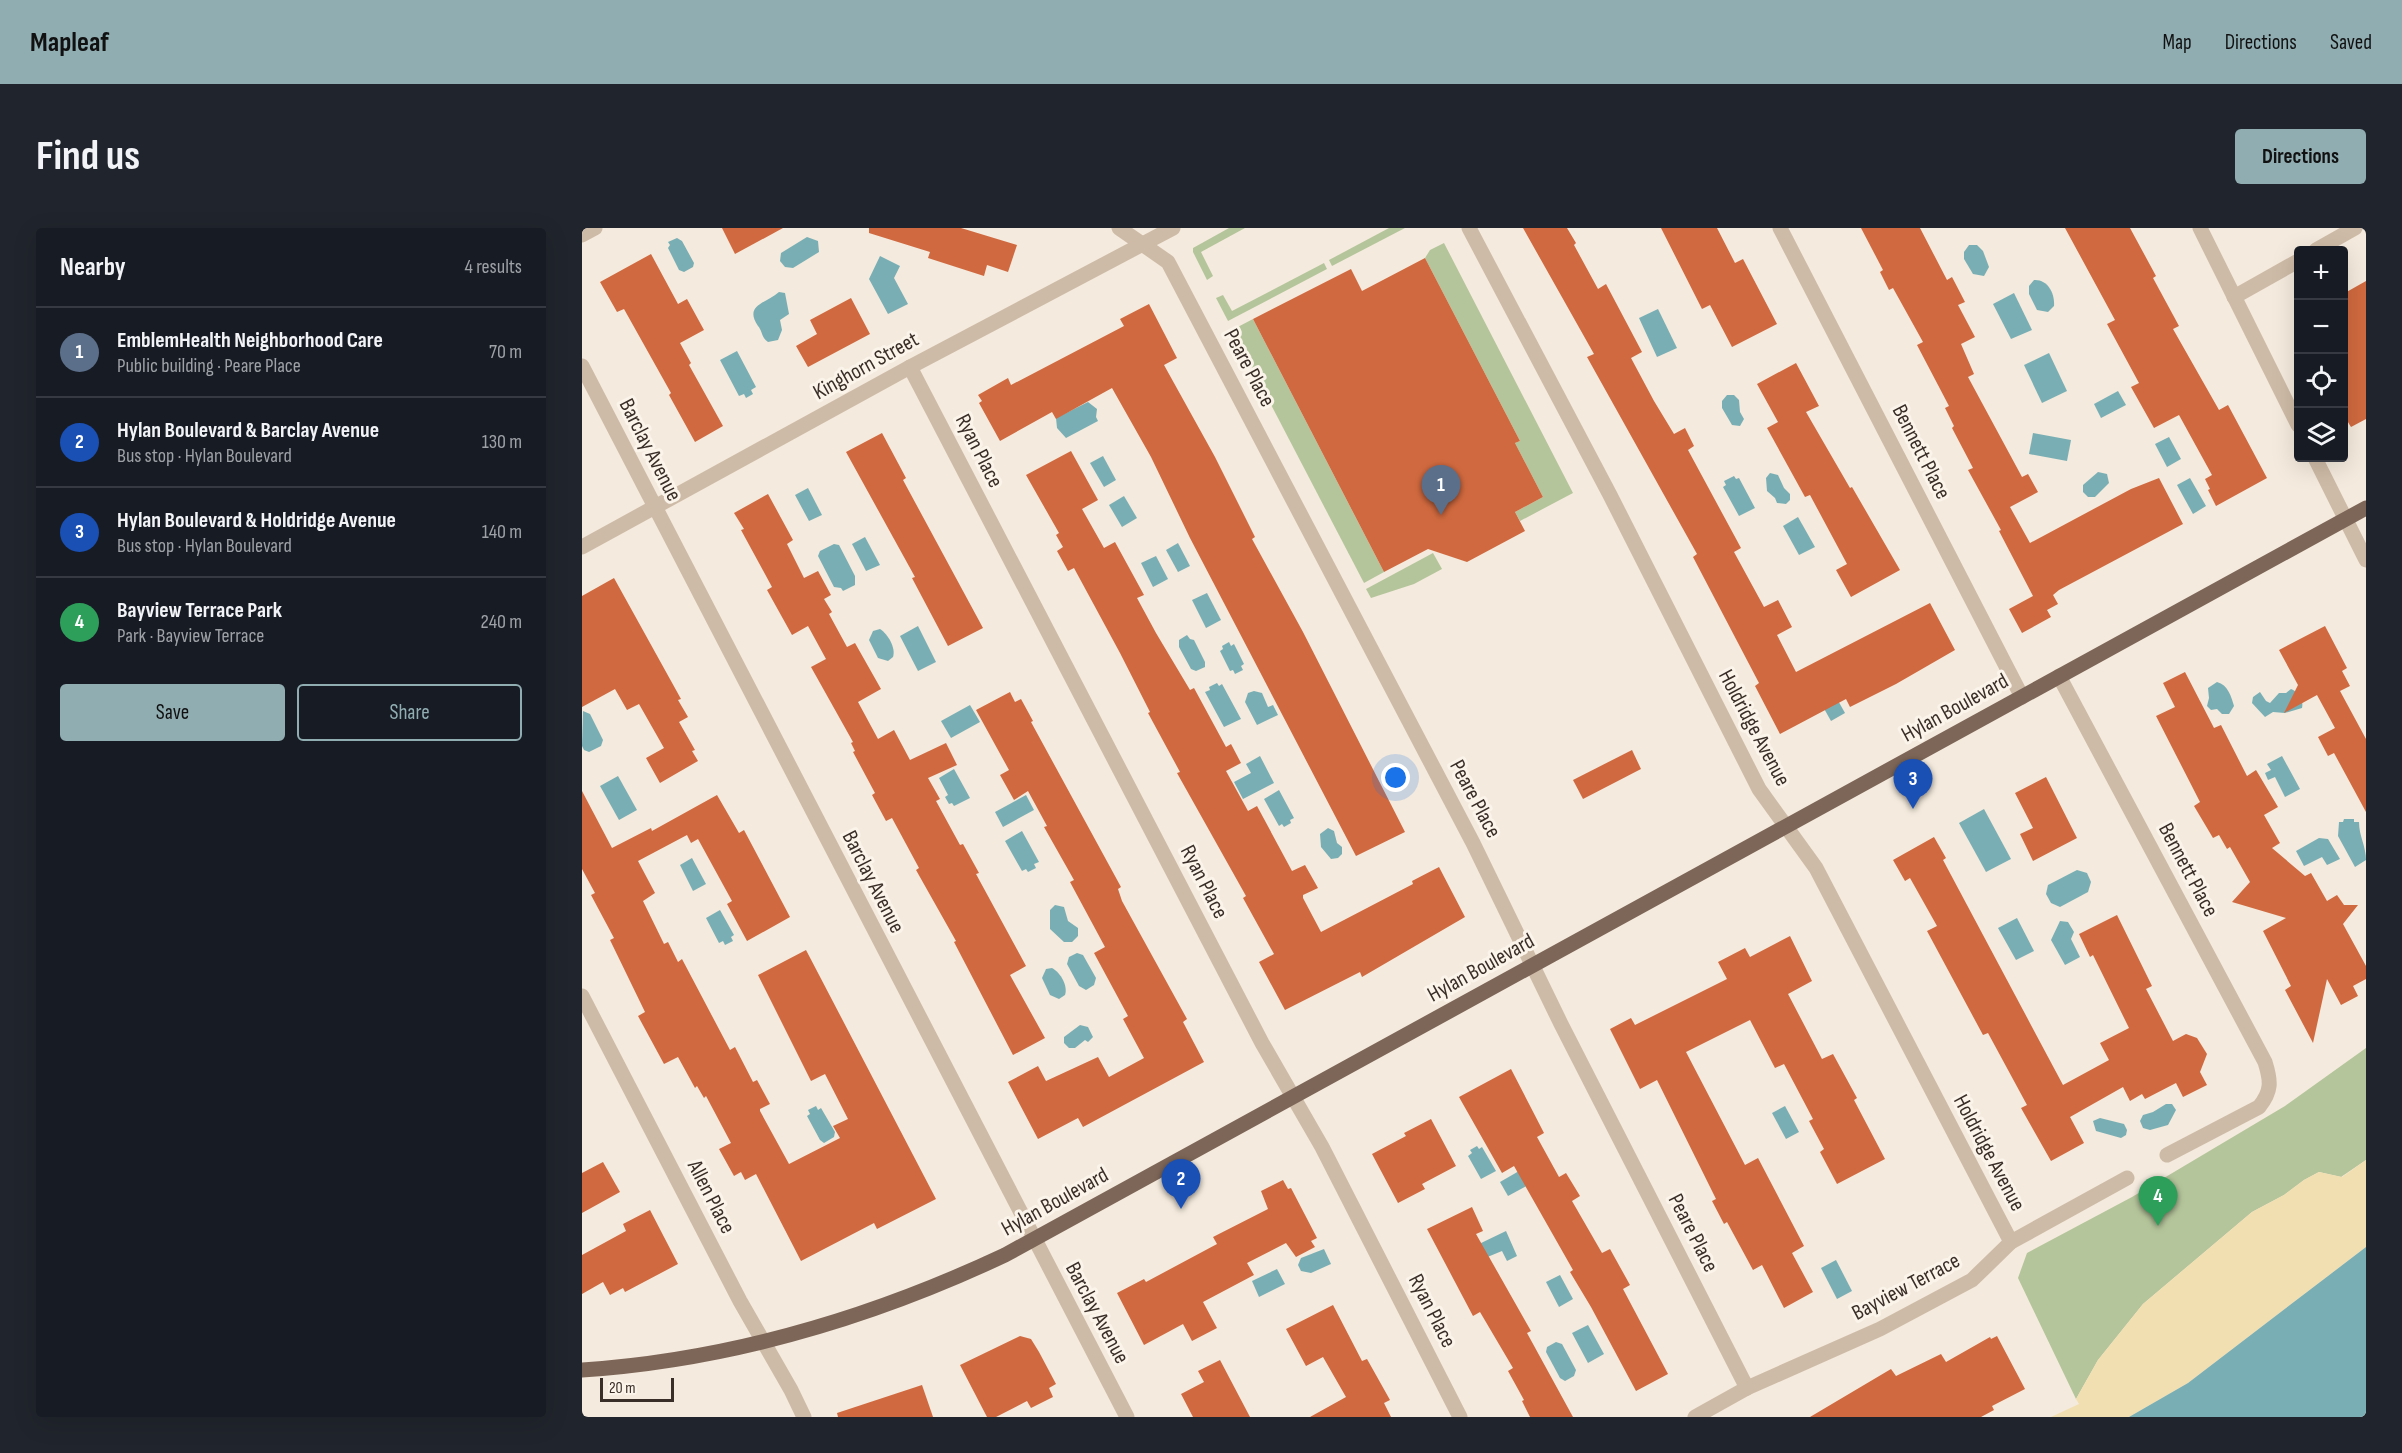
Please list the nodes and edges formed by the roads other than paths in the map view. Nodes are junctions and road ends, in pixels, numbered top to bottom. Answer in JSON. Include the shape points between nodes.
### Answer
{"nodes":[{"id":1,"x":595,"y":228,"type":"edge"},
{"id":2,"x":1119,"y":228,"type":"edge"},
{"id":3,"x":1173,"y":228,"type":"edge"},
{"id":4,"x":1469,"y":228,"type":"edge"},
{"id":5,"x":1780,"y":228,"type":"edge"},
{"id":6,"x":2200,"y":228,"type":"edge"},
{"id":7,"x":2355,"y":228,"type":"edge"},
{"id":8,"x":582,"y":235,"type":"edge"},
{"id":9,"x":1142,"y":245,"type":"junction"},
{"id":10,"x":2323,"y":246,"type":"edge"},
{"id":11,"x":2294,"y":263,"type":"edge"},
{"id":12,"x":2235,"y":297,"type":"junction"},
{"id":13,"x":582,"y":366,"type":"edge"},
{"id":14,"x":910,"y":367,"type":"junction"},
{"id":15,"x":2294,"y":417,"type":"edge"},
{"id":16,"x":2317,"y":462,"type":"edge"},
{"id":17,"x":654,"y":508,"type":"junction"},
{"id":18,"x":2366,"y":508,"type":"edge"},
{"id":19,"x":2346,"y":519,"type":"junction"},
{"id":20,"x":582,"y":547,"type":"edge"},
{"id":21,"x":2366,"y":560,"type":"edge"},
{"id":22,"x":2059,"y":676,"type":"junction"},
{"id":23,"x":2022,"y":697,"type":"junction"},
{"id":24,"x":1785,"y":827,"type":"junction"},
{"id":25,"x":1533,"y":966,"type":"junction"},
{"id":26,"x":582,"y":996,"type":"edge"},
{"id":27,"x":1293,"y":1096,"type":"junction"},
{"id":28,"x":2167,"y":1155,"type":"dead end"},
{"id":29,"x":2127,"y":1178,"type":"dead end"},
{"id":30,"x":1034,"y":1240,"type":"junction"},
{"id":31,"x":2011,"y":1242,"type":"junction"},
{"id":32,"x":764,"y":1341,"type":"junction"},
{"id":33,"x":582,"y":1370,"type":"edge"},
{"id":34,"x":1747,"y":1388,"type":"junction"},
{"id":35,"x":804,"y":1417,"type":"edge"},
{"id":36,"x":1127,"y":1417,"type":"edge"},
{"id":37,"x":1460,"y":1417,"type":"edge"},
{"id":38,"x":1695,"y":1417,"type":"edge"}],
"edges":[{"from":1,"to":8,"type":"street"},
{"from":2,"to":9,"type":"street","name":"Peare Place"},
{"from":3,"to":9,"type":"street","name":"Kinghorn Street"},
{"from":4,"to":24,"type":"street","name":"Holdridge Avenue","via":[[1759,789]]},
{"from":5,"to":23,"type":"street","name":"Bennett Place"},
{"from":6,"to":12,"type":"street"},
{"from":7,"to":10,"type":"street"},
{"from":9,"to":14,"type":"street","name":"Kinghorn Street"},
{"from":9,"to":25,"type":"street","name":"Peare Place","via":[[1168,262],[1473,843]]},
{"from":11,"to":12,"type":"street"},
{"from":12,"to":15,"type":"street"},
{"from":13,"to":17,"type":"street","name":"Barclay Avenue"},
{"from":14,"to":17,"type":"street","name":"Kinghorn Street"},
{"from":14,"to":27,"type":"street","name":"Ryan Place"},
{"from":16,"to":19,"type":"street"},
{"from":17,"to":20,"type":"street","name":"Kinghorn Street"},
{"from":17,"to":30,"type":"street","name":"Barclay Avenue"},
{"from":18,"to":19,"type":"main road","name":"Hylan Boulevard"},
{"from":19,"to":21,"type":"street"},
{"from":19,"to":22,"type":"main road","name":"Hylan Boulevard"},
{"from":22,"to":23,"type":"main road","name":"Hylan Boulevard"},
{"from":22,"to":28,"type":"street","name":"Bennett Place","via":[[2265,1062],[2271,1087],[2259,1107]]},
{"from":23,"to":24,"type":"main road","name":"Hylan Boulevard"},
{"from":24,"to":25,"type":"main road","name":"Hylan Boulevard"},
{"from":24,"to":31,"type":"street","name":"Holdridge Avenue","via":[[1816,868]]},
{"from":25,"to":27,"type":"main road","name":"Hylan Boulevard"},
{"from":25,"to":34,"type":"street","name":"Peare Place"},
{"from":26,"to":32,"type":"street","name":"Allen Place","via":[[740,1302]]},
{"from":27,"to":30,"type":"main road","name":"Hylan Boulevard"},
{"from":27,"to":37,"type":"street","name":"Ryan Place"},
{"from":29,"to":31,"type":"street","name":"Bayview Terrace"},
{"from":30,"to":32,"type":"main road","name":"Hylan Boulevard","via":[[902,1300]]},
{"from":30,"to":36,"type":"street","name":"Barclay Avenue"},
{"from":31,"to":34,"type":"street","name":"Bayview Terrace","via":[[1972,1280],[1880,1329]]},
{"from":32,"to":33,"type":"main road","name":"Hylan Boulevard","via":[[676,1360]]},
{"from":32,"to":35,"type":"street","name":"Allen Place"},
{"from":34,"to":38,"type":"street","name":"Bayview Terrace"}]}
